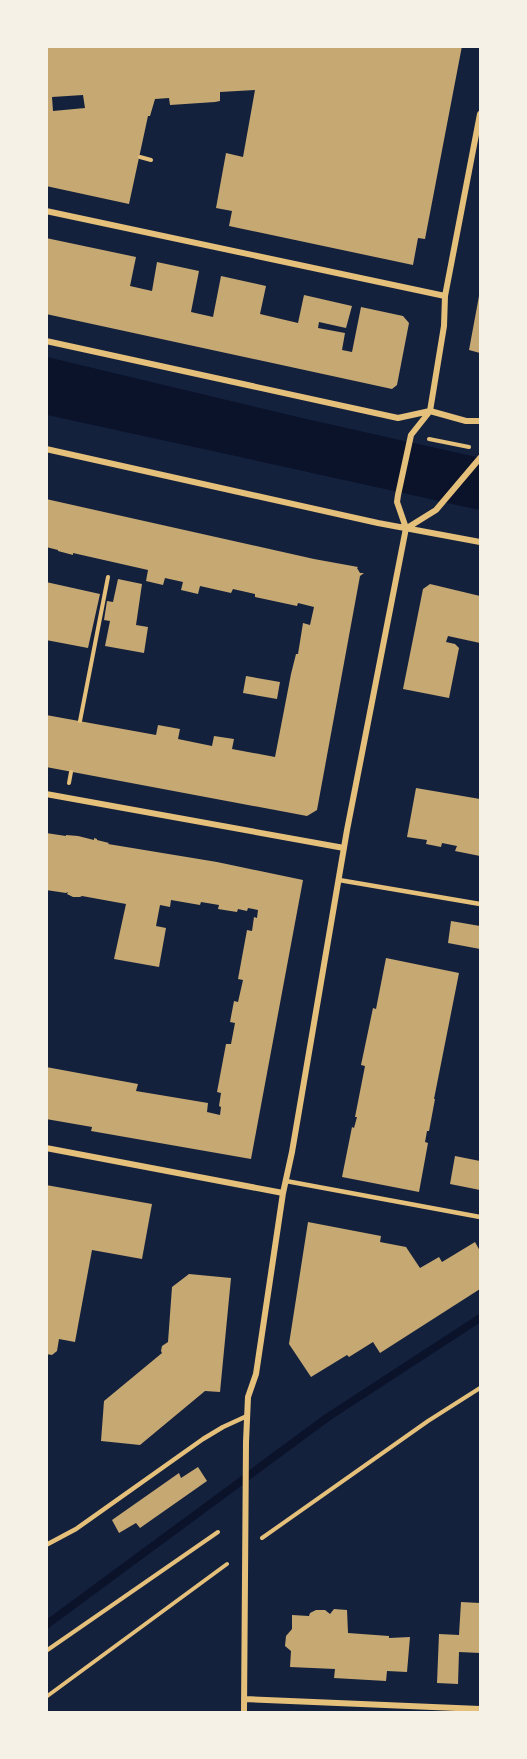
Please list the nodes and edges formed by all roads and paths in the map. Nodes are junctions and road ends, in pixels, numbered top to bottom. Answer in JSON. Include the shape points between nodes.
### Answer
{"nodes":[{"id":1,"x":480,"y":114,"type":"edge"},
{"id":2,"x":140,"y":157,"type":"dead end"},
{"id":3,"x":151,"y":160,"type":"dead end"},
{"id":4,"x":46,"y":210,"type":"edge"},
{"id":5,"x":445,"y":296,"type":"junction"},
{"id":6,"x":46,"y":341,"type":"edge"},
{"id":7,"x":430,"y":411,"type":"junction"},
{"id":8,"x":480,"y":421,"type":"edge"},
{"id":9,"x":426,"y":438,"type":"dead end"},
{"id":10,"x":475,"y":448,"type":"dead end"},
{"id":11,"x":46,"y":449,"type":"edge"},
{"id":12,"x":480,"y":458,"type":"edge"},
{"id":13,"x":406,"y":528,"type":"junction"},
{"id":14,"x":480,"y":542,"type":"edge"},
{"id":15,"x":108,"y":577,"type":"dead end"},
{"id":16,"x":80,"y":721,"type":"dead end"},
{"id":17,"x":46,"y":795,"type":"edge"},
{"id":18,"x":344,"y":849,"type":"junction"},
{"id":19,"x":339,"y":880,"type":"junction"},
{"id":20,"x":480,"y":904,"type":"edge"},
{"id":21,"x":46,"y":1148,"type":"edge"},
{"id":22,"x":286,"y":1181,"type":"junction"},
{"id":23,"x":283,"y":1193,"type":"junction"},
{"id":24,"x":480,"y":1217,"type":"edge"},
{"id":25,"x":480,"y":1388,"type":"edge"},
{"id":26,"x":247,"y":1416,"type":"junction"},
{"id":27,"x":218,"y":1532,"type":"dead end"},
{"id":28,"x":46,"y":1545,"type":"edge"},
{"id":29,"x":245,"y":1551,"type":"junction"},
{"id":30,"x":46,"y":1651,"type":"edge"},
{"id":31,"x":46,"y":1697,"type":"edge"},
{"id":32,"x":244,"y":1699,"type":"junction"},
{"id":33,"x":480,"y":1709,"type":"edge"},
{"id":34,"x":244,"y":1713,"type":"edge"}],
"edges":[{"from":1,"to":5,"type":"street"},
{"from":2,"to":3,"type":"path"},
{"from":4,"to":5,"type":"street"},
{"from":5,"to":7,"type":"street"},
{"from":6,"to":7,"type":"street","via":[[398,418]]},
{"from":7,"to":8,"type":"street"},
{"from":7,"to":13,"type":"street","via":[[411,435],[398,495]]},
{"from":9,"to":10,"type":"path"},
{"from":11,"to":13,"type":"street"},
{"from":12,"to":13,"type":"street","via":[[436,510]]},
{"from":13,"to":14,"type":"street"},
{"from":13,"to":18,"type":"street"},
{"from":15,"to":16,"type":"path"},
{"from":17,"to":18,"type":"street"},
{"from":18,"to":19,"type":"street"},
{"from":19,"to":20,"type":"lane"},
{"from":19,"to":22,"type":"street"},
{"from":21,"to":23,"type":"street"},
{"from":22,"to":23,"type":"street"},
{"from":22,"to":24,"type":"lane"},
{"from":23,"to":26,"type":"street"},
{"from":25,"to":29,"type":"path"},
{"from":26,"to":28,"type":"lane","via":[[203,1439],[76,1529]]},
{"from":26,"to":29,"type":"street"},
{"from":27,"to":30,"type":"path"},
{"from":29,"to":31,"type":"path"},
{"from":29,"to":32,"type":"street"},
{"from":32,"to":33,"type":"street"},
{"from":32,"to":34,"type":"street"}]}
